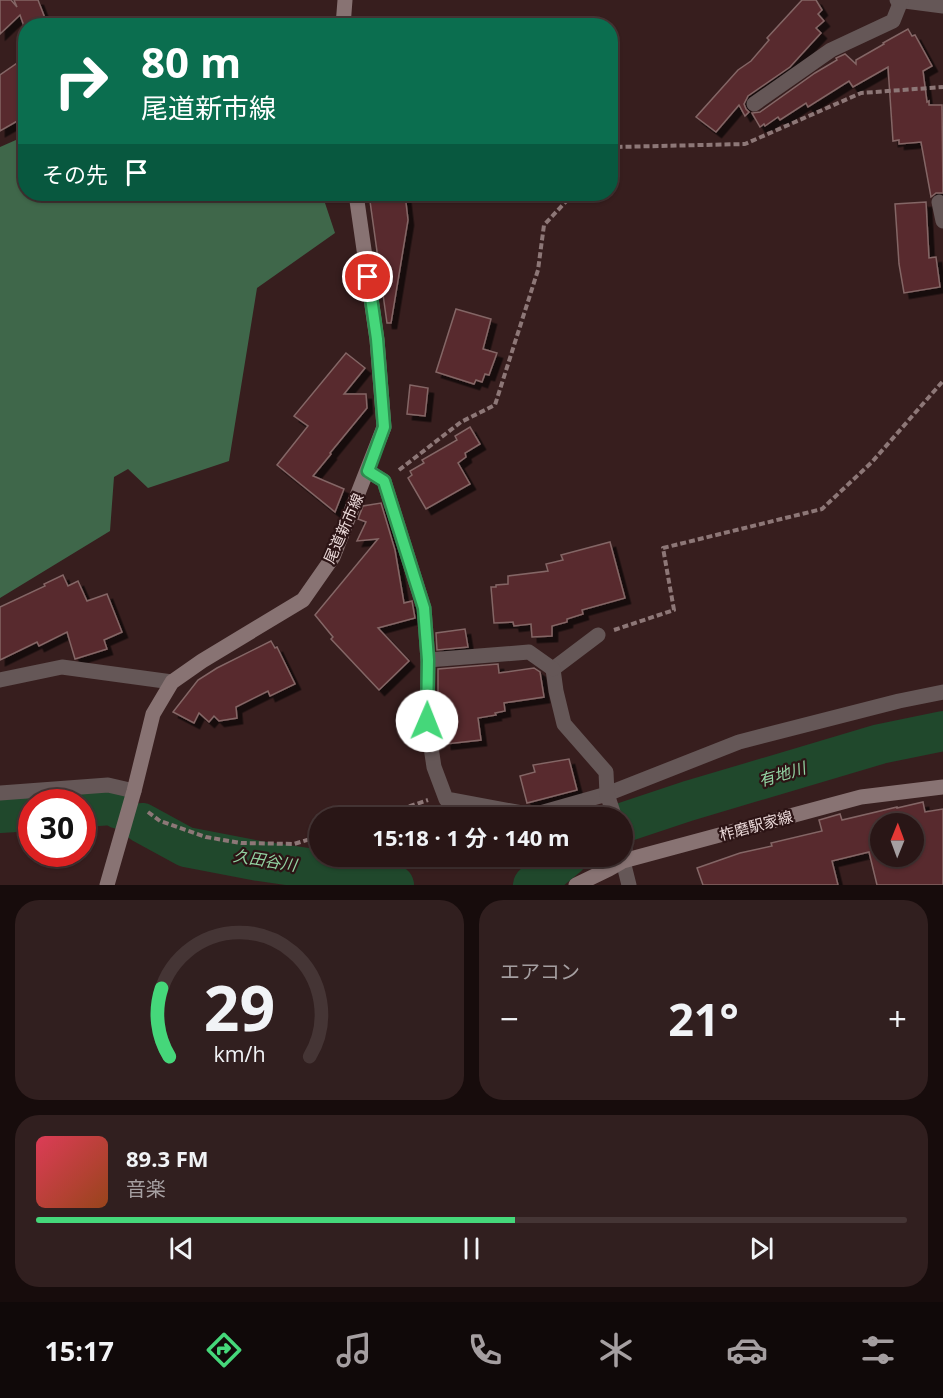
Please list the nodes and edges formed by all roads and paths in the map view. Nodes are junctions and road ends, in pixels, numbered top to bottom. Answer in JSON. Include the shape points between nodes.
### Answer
{"nodes":[{"id":1,"x":345,"y":0,"type":"edge"},
{"id":2,"x":899,"y":1,"type":"edge"},
{"id":3,"x":943,"y":6,"type":"edge"},
{"id":4,"x":344,"y":18,"type":"edge"},
{"id":5,"x":943,"y":87,"type":"edge"},
{"id":6,"x":754,"y":104,"type":"dead end"},
{"id":7,"x":618,"y":147,"type":"edge"},
{"id":8,"x":357,"y":201,"type":"edge"},
{"id":9,"x":566,"y":201,"type":"edge"},
{"id":10,"x":939,"y":202,"type":"dead end"},
{"id":11,"x":943,"y":221,"type":"edge"},
{"id":12,"x":943,"y":381,"type":"edge"},
{"id":13,"x":368,"y":471,"type":"junction"},
{"id":14,"x":384,"y":481,"type":"junction"},
{"id":15,"x":598,"y":635,"type":"joint"},
{"id":16,"x":428,"y":660,"type":"junction"},
{"id":17,"x":553,"y":669,"type":"junction"},
{"id":18,"x":0,"y":680,"type":"edge"},
{"id":19,"x":172,"y":682,"type":"junction"},
{"id":20,"x":943,"y":692,"type":"edge"},
{"id":21,"x":943,"y":787,"type":"edge"},
{"id":22,"x":134,"y":791,"type":"junction"},
{"id":23,"x":0,"y":793,"type":"edge"},
{"id":24,"x":607,"y":794,"type":"junction"},
{"id":25,"x":446,"y":799,"type":"junction"},
{"id":26,"x":408,"y":807,"type":"edge"},
{"id":27,"x":611,"y":807,"type":"edge"},
{"id":28,"x":309,"y":839,"type":"edge"},
{"id":29,"x":633,"y":848,"type":"edge"},
{"id":30,"x":610,"y":867,"type":"edge"},
{"id":31,"x":626,"y":867,"type":"edge"},
{"id":32,"x":107,"y":885,"type":"edge"},
{"id":33,"x":576,"y":885,"type":"edge"},
{"id":34,"x":629,"y":885,"type":"edge"}],
"edges":[{"from":1,"to":4,"type":"main road"},
{"from":2,"to":3,"type":"street"},
{"from":2,"to":6,"type":"street","via":[[893,21],[831,50]]},
{"from":5,"to":7,"type":"path","via":[[861,93],[745,144]]},
{"from":8,"to":13,"type":"main road","name":"尾道新市線","via":[[377,339],[384,427]]},
{"from":9,"to":14,"type":"path","via":[[544,225],[538,270],[495,405],[461,422]]},
{"from":10,"to":11,"type":"street"},
{"from":12,"to":15,"type":"path","via":[[872,462],[822,510],[663,548],[674,610]]},
{"from":13,"to":14,"type":"street"},
{"from":13,"to":19,"type":"main road","name":"尾道新市線","via":[[333,557],[303,600]]},
{"from":14,"to":16,"type":"street","via":[[424,608]]},
{"from":15,"to":17,"type":"street"},
{"from":16,"to":17,"type":"street","via":[[529,652]]},
{"from":16,"to":25,"type":"street","via":[[427,721],[434,767]]},
{"from":17,"to":24,"type":"street","via":[[564,724],[606,772]]},
{"from":18,"to":19,"type":"street","via":[[62,668]]},
{"from":19,"to":22,"type":"main road","name":"尾道新市線","via":[[153,714]]},
{"from":20,"to":24,"type":"street","via":[[739,742]]},
{"from":21,"to":29,"type":"main road","name":"柞磨駅家線","via":[[861,797]]},
{"from":22,"to":23,"type":"street","via":[[108,785]]},
{"from":22,"to":28,"type":"path","via":[[143,808],[160,821],[206,837],[241,843],[294,844]]},
{"from":22,"to":32,"type":"main road","name":"尾道新市線"},
{"from":24,"to":25,"type":"street","via":[[533,814]]},
{"from":24,"to":27,"type":"street"},
{"from":25,"to":26,"type":"path"},
{"from":30,"to":33,"type":"main road","name":"柞磨駅家線"},
{"from":31,"to":34,"type":"street"}]}
